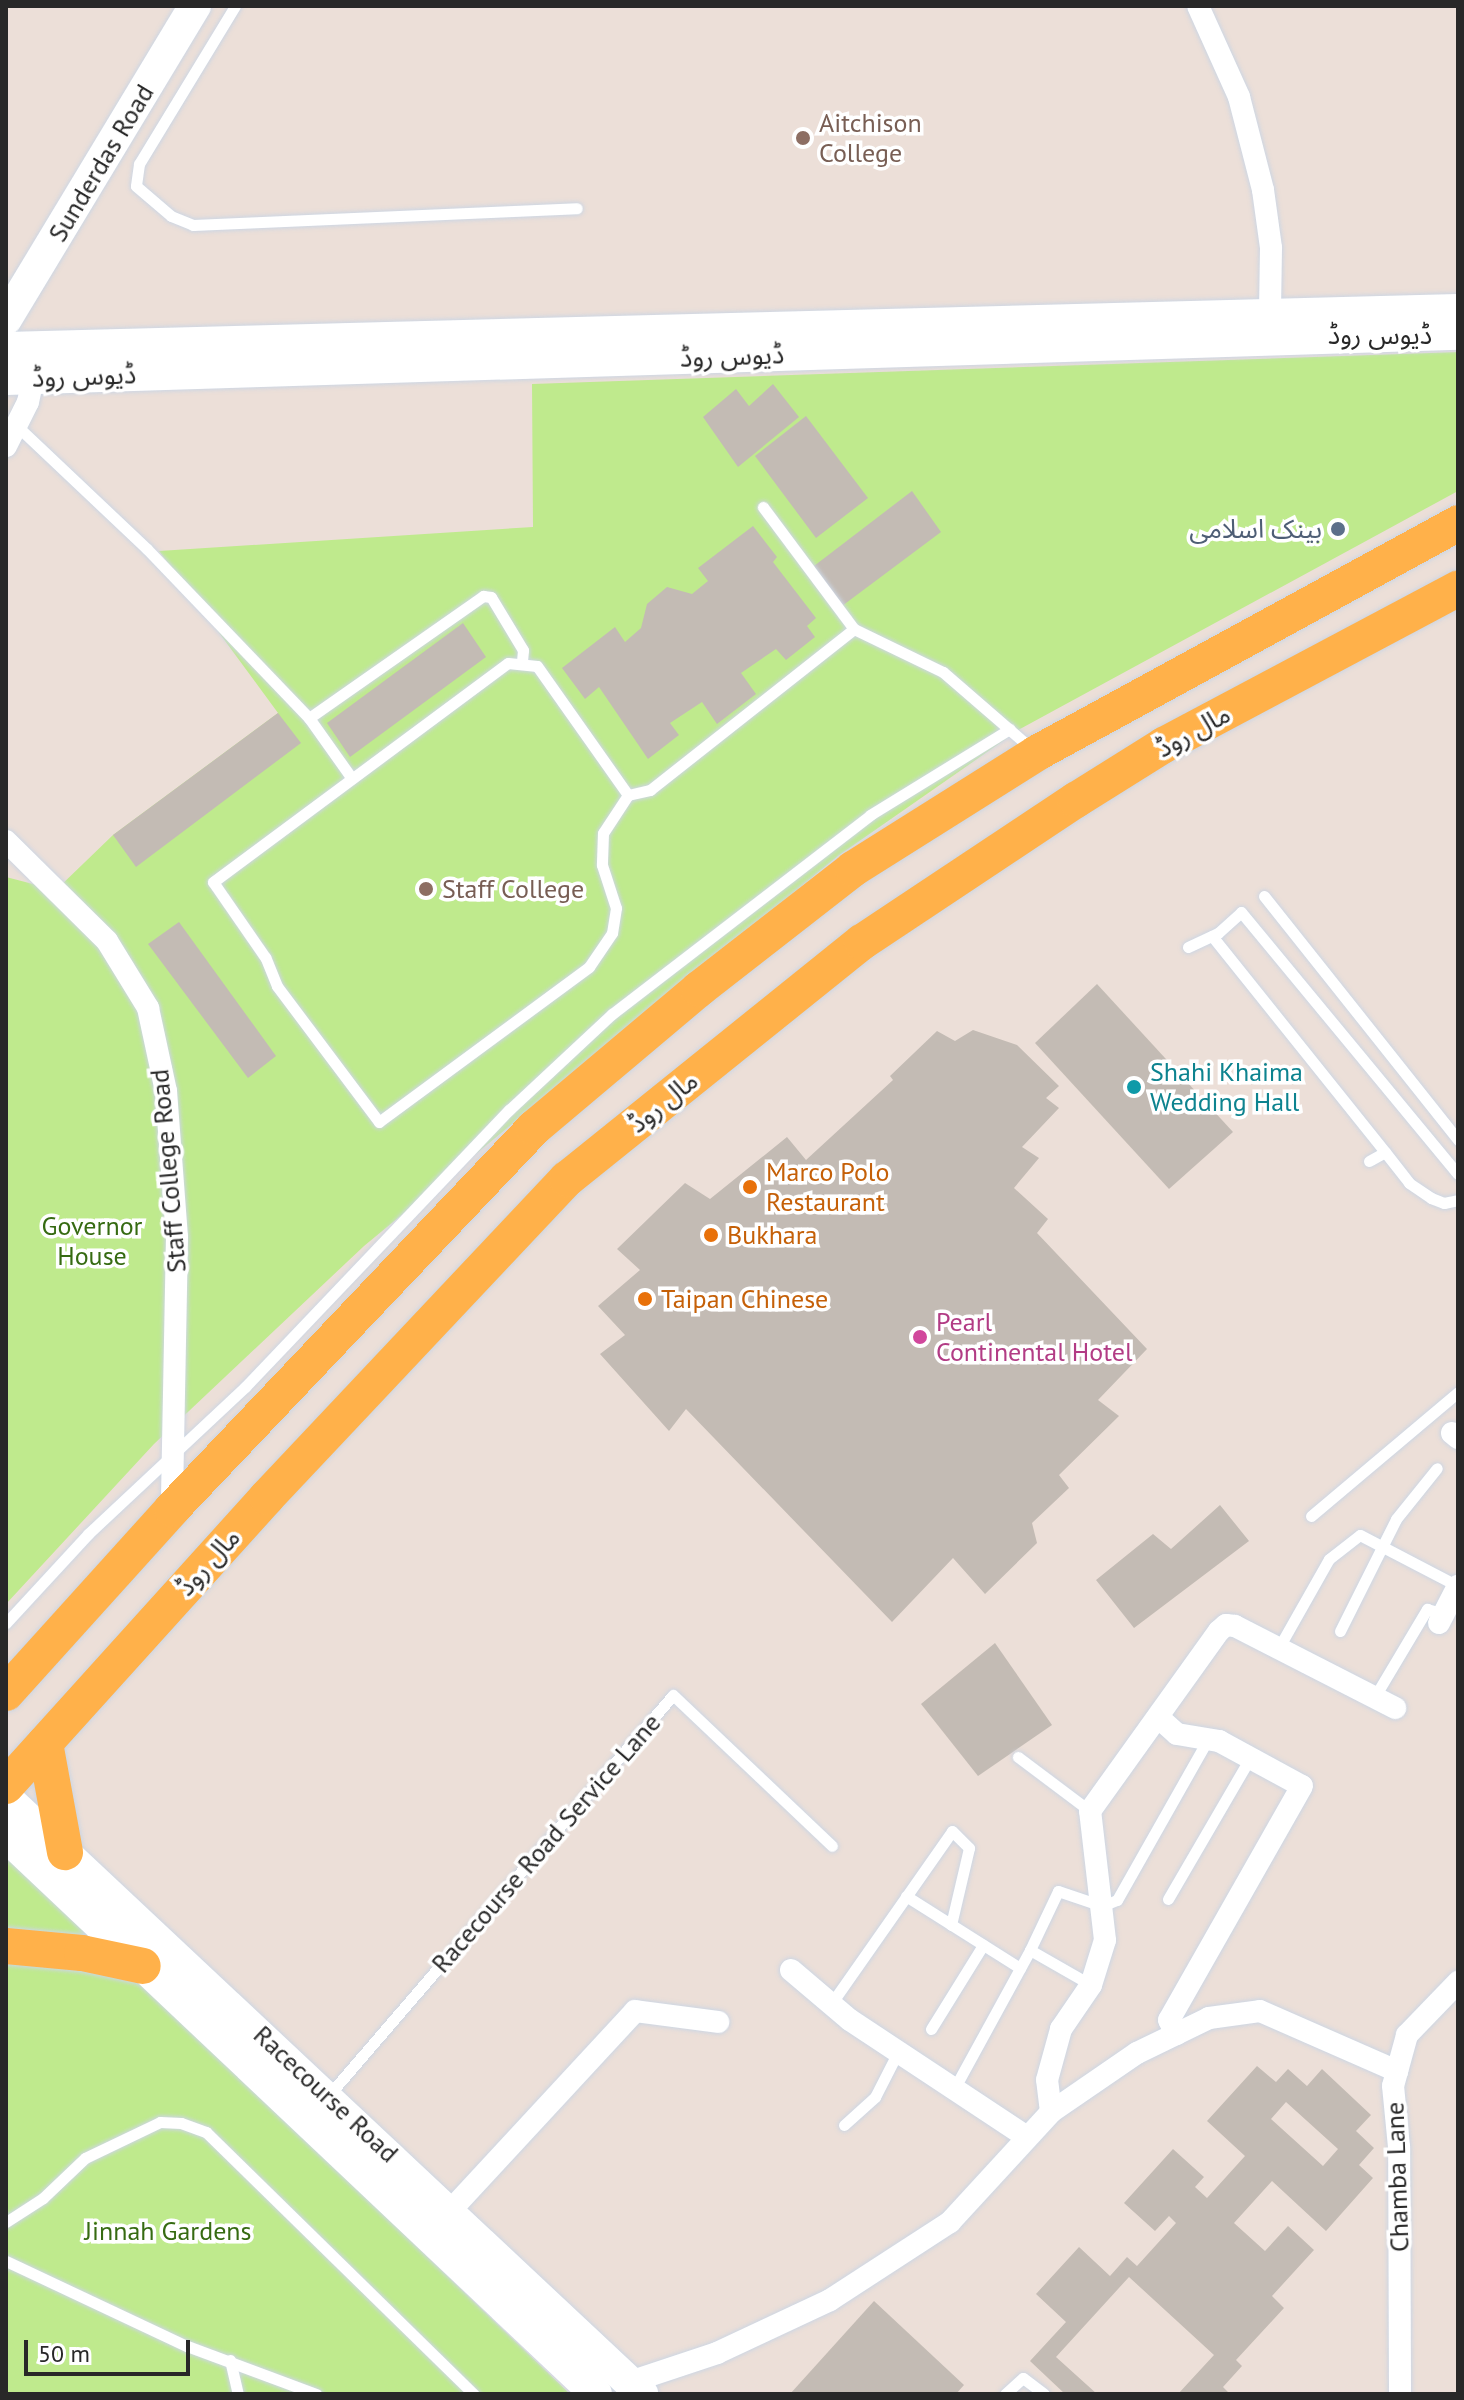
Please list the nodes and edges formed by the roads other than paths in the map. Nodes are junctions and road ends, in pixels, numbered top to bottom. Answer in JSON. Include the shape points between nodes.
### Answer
{"nodes":[{"id":1,"x":195,"y":6,"type":"edge"},
{"id":2,"x":235,"y":6,"type":"edge"},
{"id":3,"x":1198,"y":6,"type":"edge"},
{"id":4,"x":577,"y":208,"type":"dead end"},
{"id":5,"x":1458,"y":310,"type":"edge"},
{"id":6,"x":1270,"y":314,"type":"junction"},
{"id":7,"x":6,"y":319,"type":"edge"},
{"id":8,"x":1458,"y":334,"type":"edge"},
{"id":9,"x":6,"y":348,"type":"edge"},
{"id":10,"x":19,"y":378,"type":"edge"},
{"id":11,"x":17,"y":426,"type":"junction"},
{"id":12,"x":6,"y":446,"type":"edge"},
{"id":13,"x":763,"y":507,"type":"dead end"},
{"id":14,"x":1458,"y":523,"type":"edge"},
{"id":15,"x":1458,"y":589,"type":"edge"},
{"id":16,"x":854,"y":629,"type":"junction"},
{"id":17,"x":522,"y":661,"type":"junction"},
{"id":18,"x":309,"y":718,"type":"junction"},
{"id":19,"x":1010,"y":729,"type":"junction"},
{"id":20,"x":1037,"y":753,"type":"junction"},
{"id":21,"x":351,"y":777,"type":"junction"},
{"id":22,"x":628,"y":795,"type":"junction"},
{"id":23,"x":6,"y":841,"type":"edge"},
{"id":24,"x":1264,"y":896,"type":"dead end"},
{"id":25,"x":1212,"y":936,"type":"junction"},
{"id":26,"x":1188,"y":947,"type":"dead end"},
{"id":27,"x":1458,"y":1140,"type":"edge"},
{"id":28,"x":1385,"y":1152,"type":"junction"},
{"id":29,"x":1369,"y":1161,"type":"dead end"},
{"id":30,"x":1458,"y":1174,"type":"edge"},
{"id":31,"x":1458,"y":1200,"type":"edge"},
{"id":32,"x":1458,"y":1392,"type":"edge"},
{"id":33,"x":174,"y":1451,"type":"junction"},
{"id":34,"x":1437,"y":1468,"type":"dead end"},
{"id":35,"x":172,"y":1509,"type":"junction"},
{"id":36,"x":1311,"y":1516,"type":"dead end"},
{"id":37,"x":1384,"y":1546,"type":"junction"},
{"id":38,"x":1458,"y":1586,"type":"edge"},
{"id":39,"x":1441,"y":1618,"type":"joint"},
{"id":40,"x":6,"y":1623,"type":"edge"},
{"id":41,"x":1340,"y":1631,"type":"dead end"},
{"id":42,"x":1278,"y":1649,"type":"junction"},
{"id":43,"x":6,"y":1693,"type":"edge"},
{"id":44,"x":1374,"y":1698,"type":"junction"},
{"id":45,"x":1395,"y":1708,"type":"dead end"},
{"id":46,"x":1158,"y":1717,"type":"junction"},
{"id":47,"x":1208,"y":1739,"type":"junction"},
{"id":48,"x":45,"y":1743,"type":"junction"},
{"id":49,"x":1018,"y":1757,"type":"dead end"},
{"id":50,"x":1250,"y":1758,"type":"junction"},
{"id":51,"x":6,"y":1786,"type":"edge"},
{"id":52,"x":6,"y":1798,"type":"edge"},
{"id":53,"x":1090,"y":1811,"type":"junction"},
{"id":54,"x":6,"y":1836,"type":"edge"},
{"id":55,"x":832,"y":1846,"type":"dead end"},
{"id":56,"x":65,"y":1852,"type":"junction"},
{"id":57,"x":906,"y":1896,"type":"junction"},
{"id":58,"x":1168,"y":1899,"type":"dead end"},
{"id":59,"x":1102,"y":1906,"type":"junction"},
{"id":60,"x":951,"y":1925,"type":"junction"},
{"id":61,"x":983,"y":1945,"type":"junction"},
{"id":62,"x":6,"y":1946,"type":"edge"},
{"id":63,"x":1030,"y":1950,"type":"junction"},
{"id":64,"x":143,"y":1966,"type":"junction"},
{"id":65,"x":1020,"y":1968,"type":"junction"},
{"id":66,"x":791,"y":1970,"type":"dead end"},
{"id":67,"x":1458,"y":1982,"type":"edge"},
{"id":68,"x":1091,"y":1985,"type":"junction"},
{"id":69,"x":831,"y":2004,"type":"junction"},
{"id":70,"x":718,"y":2022,"type":"dead end"},
{"id":71,"x":931,"y":2029,"type":"dead end"},
{"id":72,"x":1176,"y":2034,"type":"junction"},
{"id":73,"x":898,"y":2052,"type":"junction"},
{"id":74,"x":1397,"y":2071,"type":"junction"},
{"id":75,"x":954,"y":2089,"type":"junction"},
{"id":76,"x":329,"y":2095,"type":"junction"},
{"id":77,"x":1051,"y":2112,"type":"junction"},
{"id":78,"x":306,"y":2120,"type":"junction"},
{"id":79,"x":844,"y":2125,"type":"dead end"},
{"id":80,"x":1027,"y":2137,"type":"junction"},
{"id":81,"x":451,"y":2210,"type":"junction"},
{"id":82,"x":6,"y":2222,"type":"edge"},
{"id":83,"x":6,"y":2261,"type":"edge"},
{"id":84,"x":230,"y":2360,"type":"junction"},
{"id":85,"x":636,"y":2388,"type":"edge"},
{"id":86,"x":238,"y":2394,"type":"edge"},
{"id":87,"x":316,"y":2394,"type":"edge"},
{"id":88,"x":474,"y":2394,"type":"edge"},
{"id":89,"x":596,"y":2394,"type":"edge"},
{"id":90,"x":1005,"y":2394,"type":"edge"},
{"id":91,"x":1044,"y":2394,"type":"edge"},
{"id":92,"x":1400,"y":2394,"type":"edge"}],
"edges":[{"from":1,"to":7,"type":"main road","name":"Sunderdas Road"},
{"from":2,"to":4,"type":"lane","via":[[139,164],[136,186],[171,216],[193,225]]},
{"from":3,"to":6,"type":"street","via":[[1239,97],[1263,190],[1271,248]]},
{"from":5,"to":6,"type":"main road","name":"ڈیوس روڈ"},
{"from":6,"to":9,"type":"main road","name":"ڈیوس روڈ"},
{"from":8,"to":10,"type":"main road","name":"ڈیوس روڈ"},
{"from":10,"to":11,"type":"street"},
{"from":11,"to":12,"type":"street"},
{"from":11,"to":18,"type":"lane","via":[[147,549]]},
{"from":13,"to":16,"type":"lane"},
{"from":14,"to":20,"type":"main road"},
{"from":15,"to":48,"type":"main road","name":"مال روڈ","via":[[1164,745],[1076,800],[862,942],[579,1169],[410,1344]]},
{"from":16,"to":19,"type":"lane","via":[[943,672]]},
{"from":16,"to":22,"type":"lane","via":[[650,790]]},
{"from":17,"to":18,"type":"lane","via":[[523,650],[491,597],[483,596]]},
{"from":17,"to":21,"type":"lane","via":[[508,663]]},
{"from":17,"to":22,"type":"lane","via":[[537,666]]},
{"from":18,"to":21,"type":"lane"},
{"from":19,"to":20,"type":"lane"},
{"from":19,"to":33,"type":"lane","via":[[870,815],[612,1014],[509,1110],[245,1387]]},
{"from":20,"to":35,"type":"main road","via":[[853,869],[534,1128]]},
{"from":21,"to":22,"type":"lane","via":[[213,882],[265,957],[277,986],[379,1122],[589,967],[612,933],[616,908],[602,865],[603,833]]},
{"from":23,"to":33,"type":"street","name":"Staff College Road","via":[[107,941],[148,1008],[166,1091],[177,1237]]},
{"from":24,"to":27,"type":"lane"},
{"from":25,"to":26,"type":"lane"},
{"from":25,"to":28,"type":"lane"},
{"from":25,"to":30,"type":"lane","via":[[1241,912]]},
{"from":28,"to":29,"type":"lane"},
{"from":28,"to":31,"type":"lane","via":[[1409,1183],[1431,1198],[1444,1203]]},
{"from":32,"to":36,"type":"lane"},
{"from":33,"to":35,"type":"street","name":"Staff College Road"},
{"from":33,"to":40,"type":"lane"},
{"from":34,"to":37,"type":"lane","via":[[1396,1519]]},
{"from":35,"to":43,"type":"main road"},
{"from":37,"to":38,"type":"lane"},
{"from":37,"to":41,"type":"lane"},
{"from":37,"to":42,"type":"lane","via":[[1360,1535],[1329,1559]]},
{"from":38,"to":39,"type":"street"},
{"from":39,"to":44,"type":"lane","via":[[1427,1609]]},
{"from":42,"to":44,"type":"street"},
{"from":42,"to":46,"type":"street","via":[[1226,1625]]},
{"from":44,"to":45,"type":"street"},
{"from":46,"to":47,"type":"street","via":[[1177,1734]]},
{"from":46,"to":53,"type":"street"},
{"from":47,"to":50,"type":"street"},
{"from":47,"to":59,"type":"lane","via":[[1117,1900]]},
{"from":48,"to":51,"type":"main road","name":"مال روڈ"},
{"from":48,"to":56,"type":"main road"},
{"from":49,"to":53,"type":"lane"},
{"from":50,"to":58,"type":"lane"},
{"from":50,"to":72,"type":"street","via":[[1302,1790],[1169,2020]]},
{"from":52,"to":56,"type":"main road","name":"Racecourse Road"},
{"from":53,"to":59,"type":"street"},
{"from":54,"to":64,"type":"main road","name":"Racecourse Road"},
{"from":55,"to":76,"type":"lane","name":"Racecourse Road Service Lane","via":[[673,1695]]},
{"from":56,"to":76,"type":"main road","name":"Racecourse Road"},
{"from":57,"to":60,"type":"lane"},
{"from":57,"to":60,"type":"lane","via":[[952,1831],[969,1848]]},
{"from":57,"to":69,"type":"lane"},
{"from":59,"to":63,"type":"lane","via":[[1058,1891]]},
{"from":59,"to":68,"type":"street","via":[[1105,1940]]},
{"from":60,"to":61,"type":"lane"},
{"from":61,"to":65,"type":"lane"},
{"from":61,"to":71,"type":"lane"},
{"from":62,"to":64,"type":"main road","via":[[82,1953]]},
{"from":63,"to":65,"type":"lane"},
{"from":63,"to":68,"type":"lane"},
{"from":64,"to":78,"type":"main road","name":"Racecourse Road"},
{"from":65,"to":75,"type":"lane"},
{"from":66,"to":69,"type":"street"},
{"from":67,"to":74,"type":"street","name":"Chamba Lane","via":[[1407,2035]]},
{"from":68,"to":77,"type":"street","via":[[1061,2029],[1047,2080]]},
{"from":69,"to":73,"type":"street"},
{"from":70,"to":81,"type":"street","via":[[635,2011]]},
{"from":72,"to":74,"type":"street","via":[[1209,2018],[1260,2011]]},
{"from":72,"to":77,"type":"street","via":[[1137,2053]]},
{"from":73,"to":75,"type":"street"},
{"from":73,"to":79,"type":"lane","via":[[875,2097]]},
{"from":74,"to":92,"type":"street","name":"Chamba Lane","via":[[1393,2086],[1399,2147]]},
{"from":75,"to":80,"type":"street"},
{"from":76,"to":78,"type":"lane","name":"Racecourse Road Service Lane"},
{"from":76,"to":81,"type":"main road","name":"Racecourse Road"},
{"from":77,"to":80,"type":"street"},
{"from":78,"to":89,"type":"main road","name":"Racecourse Road"},
{"from":80,"to":85,"type":"street","via":[[950,2222],[830,2300]]},
{"from":81,"to":85,"type":"main road","name":"Racecourse Road"},
{"from":82,"to":88,"type":"lane","via":[[43,2198],[85,2158],[160,2122],[206,2132]]},
{"from":83,"to":84,"type":"lane","via":[[187,2346]]},
{"from":84,"to":86,"type":"lane"},
{"from":84,"to":87,"type":"lane"},
{"from":90,"to":91,"type":"lane","via":[[1023,2378]]}]}
